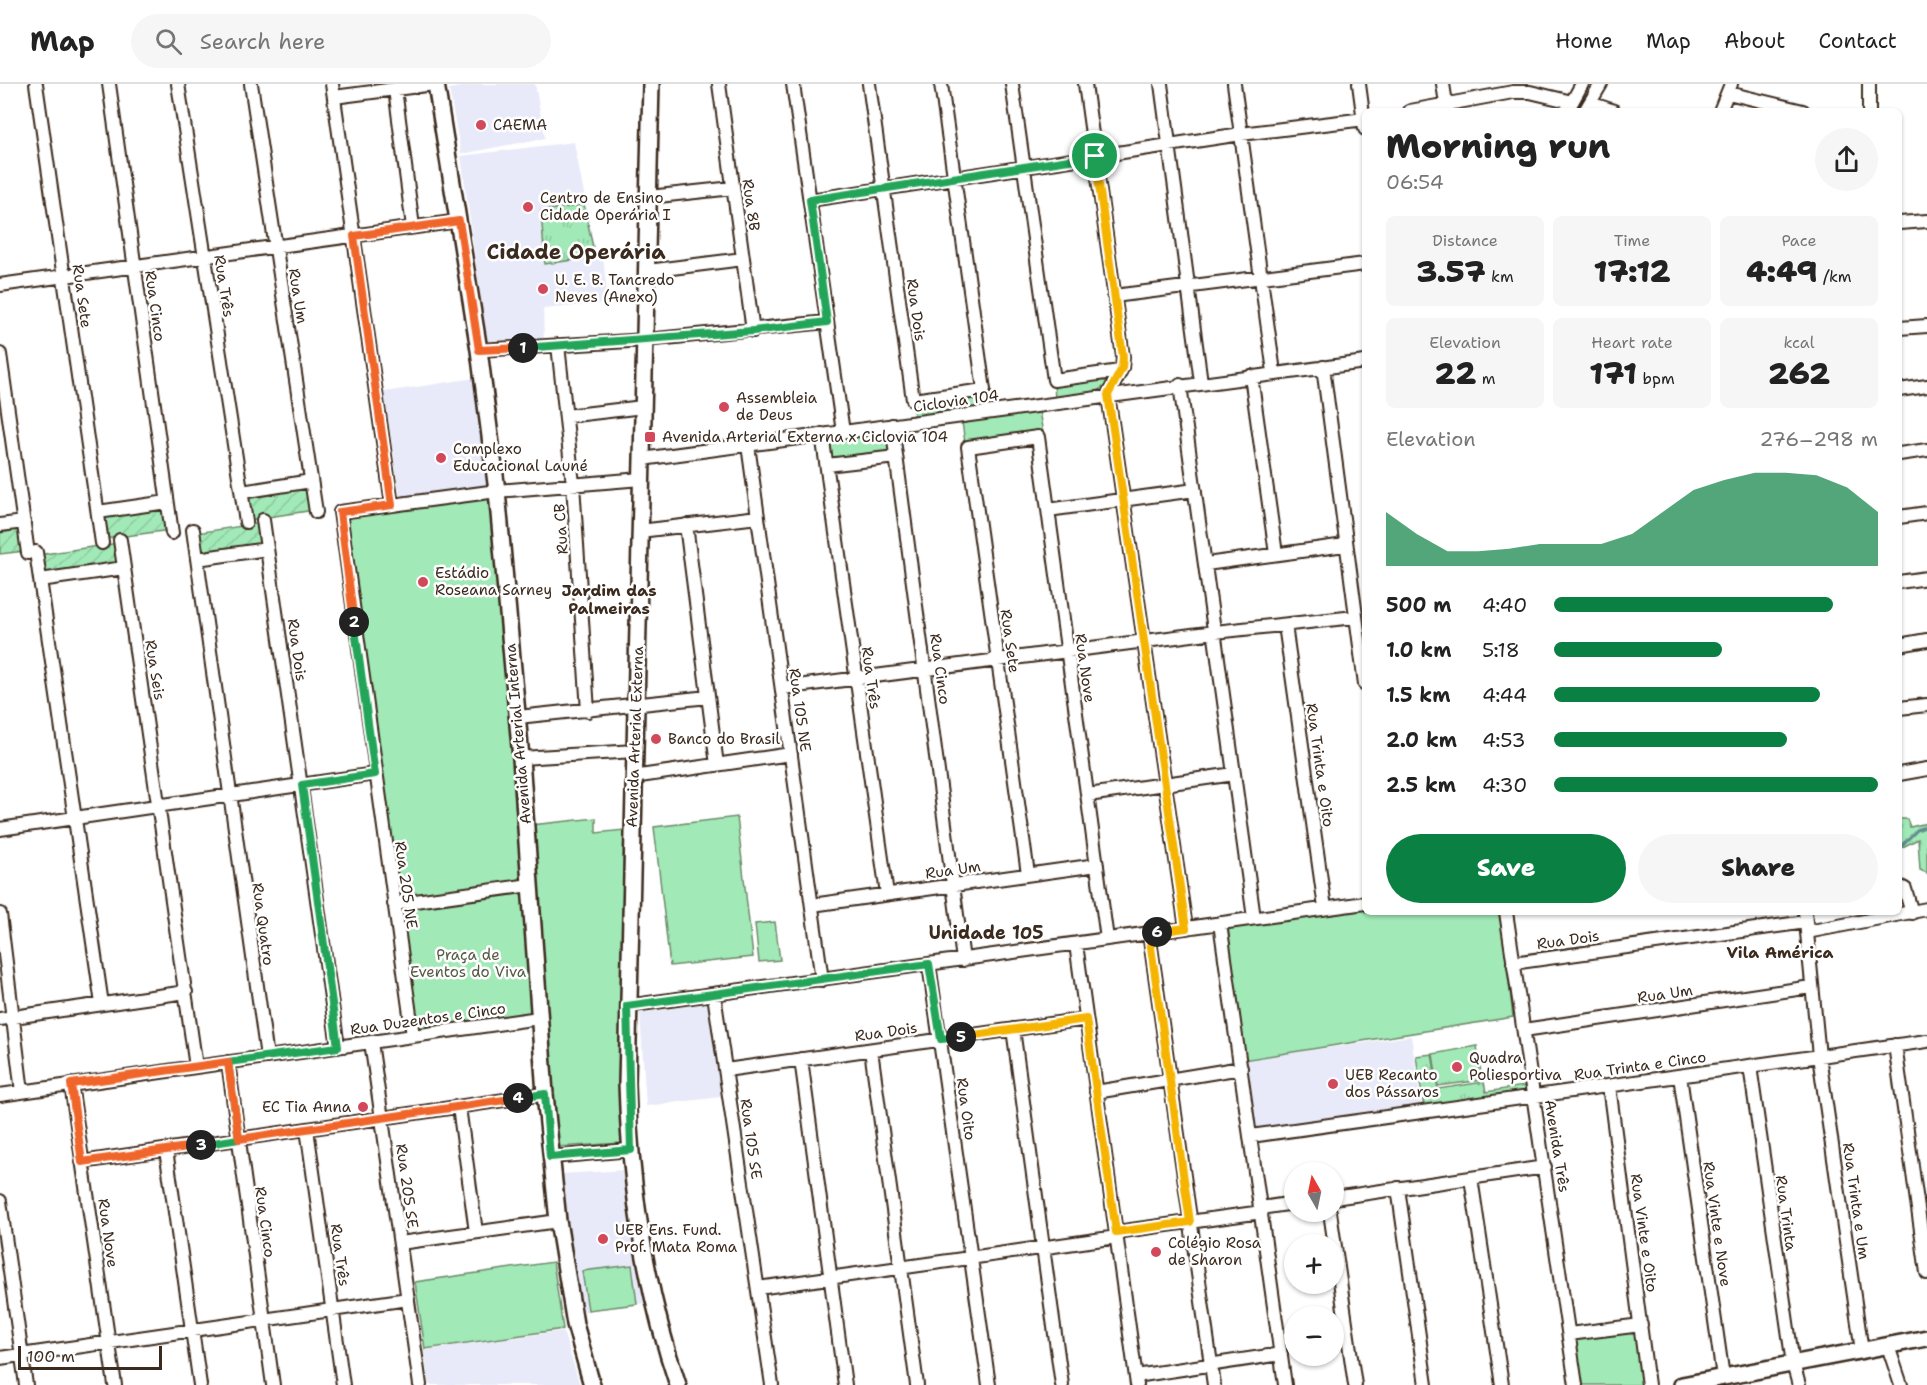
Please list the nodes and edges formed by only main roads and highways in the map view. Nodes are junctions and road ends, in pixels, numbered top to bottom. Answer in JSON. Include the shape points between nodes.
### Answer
{"nodes":[{"id":1,"x":435,"y":84,"type":"edge"},
{"id":2,"x":651,"y":84,"type":"edge"},
{"id":3,"x":1927,"y":1338,"type":"edge"},
{"id":4,"x":592,"y":1385,"type":"edge"},
{"id":5,"x":678,"y":1385,"type":"edge"},
{"id":6,"x":1682,"y":1385,"type":"edge"}],
"edges":[{"from":1,"to":4,"type":"main road","name":"Avenida Arterial Interna","via":[[479,350],[497,491],[518,717],[550,1157],[575,1324]]},
{"from":2,"to":5,"type":"main road","name":"Avenida Arterial Externa","via":[[627,1006],[631,1150],[649,1277]]},
{"from":3,"to":6,"type":"main road"}]}
